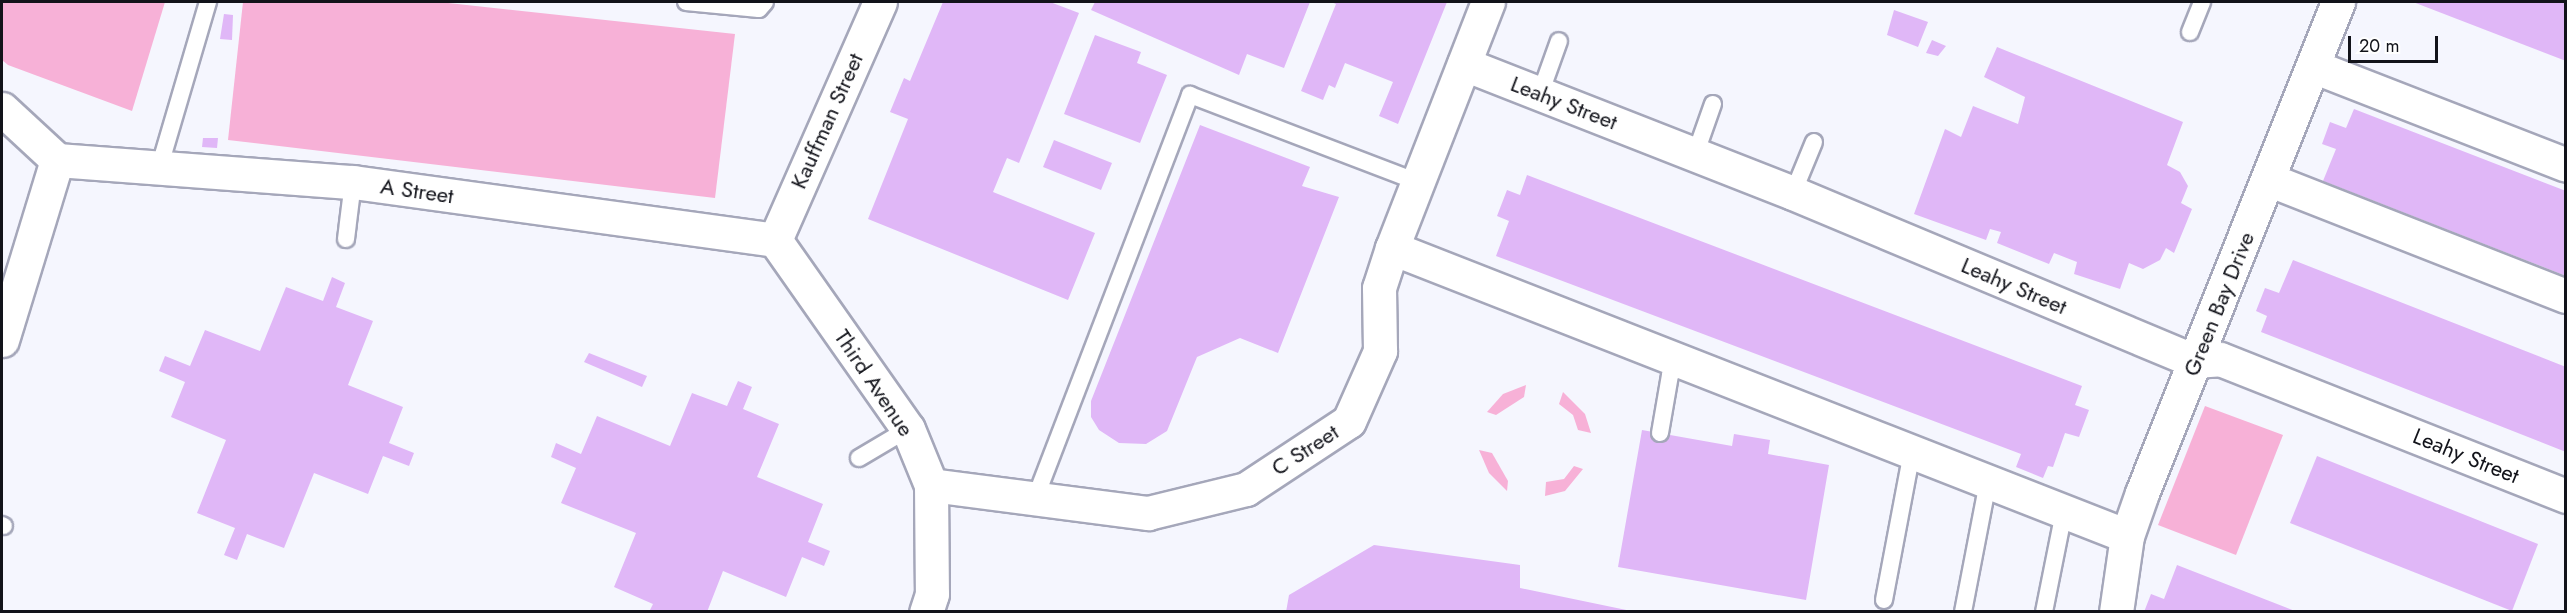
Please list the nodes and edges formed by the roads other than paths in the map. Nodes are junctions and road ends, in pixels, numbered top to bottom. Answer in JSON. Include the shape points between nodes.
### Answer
{"nodes":[{"id":1,"x":208,"y":2,"type":"edge"},
{"id":2,"x":686,"y":2,"type":"edge"},
{"id":3,"x":765,"y":2,"type":"edge"},
{"id":4,"x":880,"y":2,"type":"edge"},
{"id":5,"x":1488,"y":2,"type":"edge"},
{"id":6,"x":2202,"y":2,"type":"edge"},
{"id":7,"x":2338,"y":2,"type":"edge"},
{"id":8,"x":2190,"y":32,"type":"dead end"},
{"id":9,"x":1559,"y":42,"type":"dead end"},
{"id":10,"x":1464,"y":64,"type":"junction"},
{"id":11,"x":2315,"y":67,"type":"junction"},
{"id":12,"x":1540,"y":94,"type":"junction"},
{"id":13,"x":1713,"y":104,"type":"dead end"},
{"id":14,"x":5,"y":115,"type":"edge"},
{"id":15,"x":1814,"y":142,"type":"dead end"},
{"id":16,"x":1695,"y":155,"type":"junction"},
{"id":17,"x":57,"y":160,"type":"junction"},
{"id":18,"x":160,"y":165,"type":"junction"},
{"id":19,"x":2565,"y":165,"type":"edge"},
{"id":20,"x":2270,"y":180,"type":"junction"},
{"id":21,"x":353,"y":182,"type":"junction"},
{"id":22,"x":1418,"y":182,"type":"junction"},
{"id":23,"x":1793,"y":193,"type":"junction"},
{"id":24,"x":346,"y":239,"type":"dead end"},
{"id":25,"x":775,"y":240,"type":"junction"},
{"id":26,"x":1392,"y":248,"type":"junction"},
{"id":27,"x":2565,"y":296,"type":"edge"},
{"id":28,"x":2,"y":340,"type":"edge"},
{"id":29,"x":1680,"y":361,"type":"junction"},
{"id":30,"x":2194,"y":361,"type":"junction"},
{"id":31,"x":908,"y":429,"type":"junction"},
{"id":32,"x":1660,"y":433,"type":"dead end"},
{"id":33,"x":1912,"y":452,"type":"junction"},
{"id":34,"x":859,"y":458,"type":"dead end"},
{"id":35,"x":1988,"y":482,"type":"junction"},
{"id":36,"x":931,"y":485,"type":"junction"},
{"id":37,"x":2565,"y":496,"type":"edge"},
{"id":38,"x":1035,"y":499,"type":"junction"},
{"id":39,"x":2064,"y":512,"type":"junction"},
{"id":40,"x":2127,"y":536,"type":"junction"},
{"id":41,"x":1884,"y":600,"type":"dead end"},
{"id":42,"x":926,"y":612,"type":"edge"},
{"id":43,"x":1963,"y":612,"type":"edge"},
{"id":44,"x":2044,"y":612,"type":"edge"},
{"id":45,"x":2116,"y":612,"type":"edge"}],
"edges":[{"from":1,"to":18,"type":"lane"},
{"from":2,"to":3,"type":"lane","via":[[759,9]]},
{"from":4,"to":25,"type":"street","name":"Kauffman Street"},
{"from":5,"to":10,"type":"street","name":"C Street"},
{"from":6,"to":8,"type":"lane"},
{"from":7,"to":11,"type":"street","name":"Green Bay Drive"},
{"from":9,"to":12,"type":"lane"},
{"from":10,"to":12,"type":"street","name":"Leahy Street"},
{"from":10,"to":22,"type":"street","name":"C Street"},
{"from":11,"to":19,"type":"street"},
{"from":11,"to":20,"type":"street","name":"Green Bay Drive"},
{"from":12,"to":16,"type":"street","name":"Leahy Street"},
{"from":13,"to":16,"type":"lane"},
{"from":14,"to":17,"type":"street"},
{"from":15,"to":23,"type":"lane"},
{"from":16,"to":23,"type":"street","name":"Leahy Street"},
{"from":17,"to":18,"type":"street","name":"A Street"},
{"from":17,"to":28,"type":"street"},
{"from":18,"to":21,"type":"street","name":"A Street"},
{"from":20,"to":27,"type":"street"},
{"from":20,"to":30,"type":"street","name":"Green Bay Drive"},
{"from":21,"to":24,"type":"lane"},
{"from":21,"to":25,"type":"street","name":"A Street"},
{"from":22,"to":26,"type":"street","name":"C Street"},
{"from":22,"to":38,"type":"lane","via":[[1190,95]]},
{"from":23,"to":30,"type":"street","name":"Leahy Street"},
{"from":25,"to":31,"type":"street","name":"Third Avenue"},
{"from":26,"to":29,"type":"street"},
{"from":26,"to":38,"type":"street","name":"C Street","via":[[1379,288],[1380,351],[1349,421],[1246,489],[1148,513]]},
{"from":29,"to":32,"type":"lane","via":[[1670,375]]},
{"from":29,"to":33,"type":"street"},
{"from":30,"to":37,"type":"street","name":"Leahy Street","via":[[2220,359]]},
{"from":30,"to":40,"type":"street","name":"Green Bay Drive"},
{"from":31,"to":34,"type":"lane"},
{"from":31,"to":36,"type":"street","name":"Third Avenue"},
{"from":33,"to":35,"type":"street"},
{"from":33,"to":41,"type":"lane"},
{"from":35,"to":39,"type":"street"},
{"from":35,"to":43,"type":"lane"},
{"from":36,"to":38,"type":"street","name":"C Street"},
{"from":36,"to":42,"type":"street","name":"Third Avenue","via":[[932,594]]},
{"from":39,"to":40,"type":"street"},
{"from":39,"to":44,"type":"lane"},
{"from":40,"to":45,"type":"street","name":"Green Bay Drive"}]}
